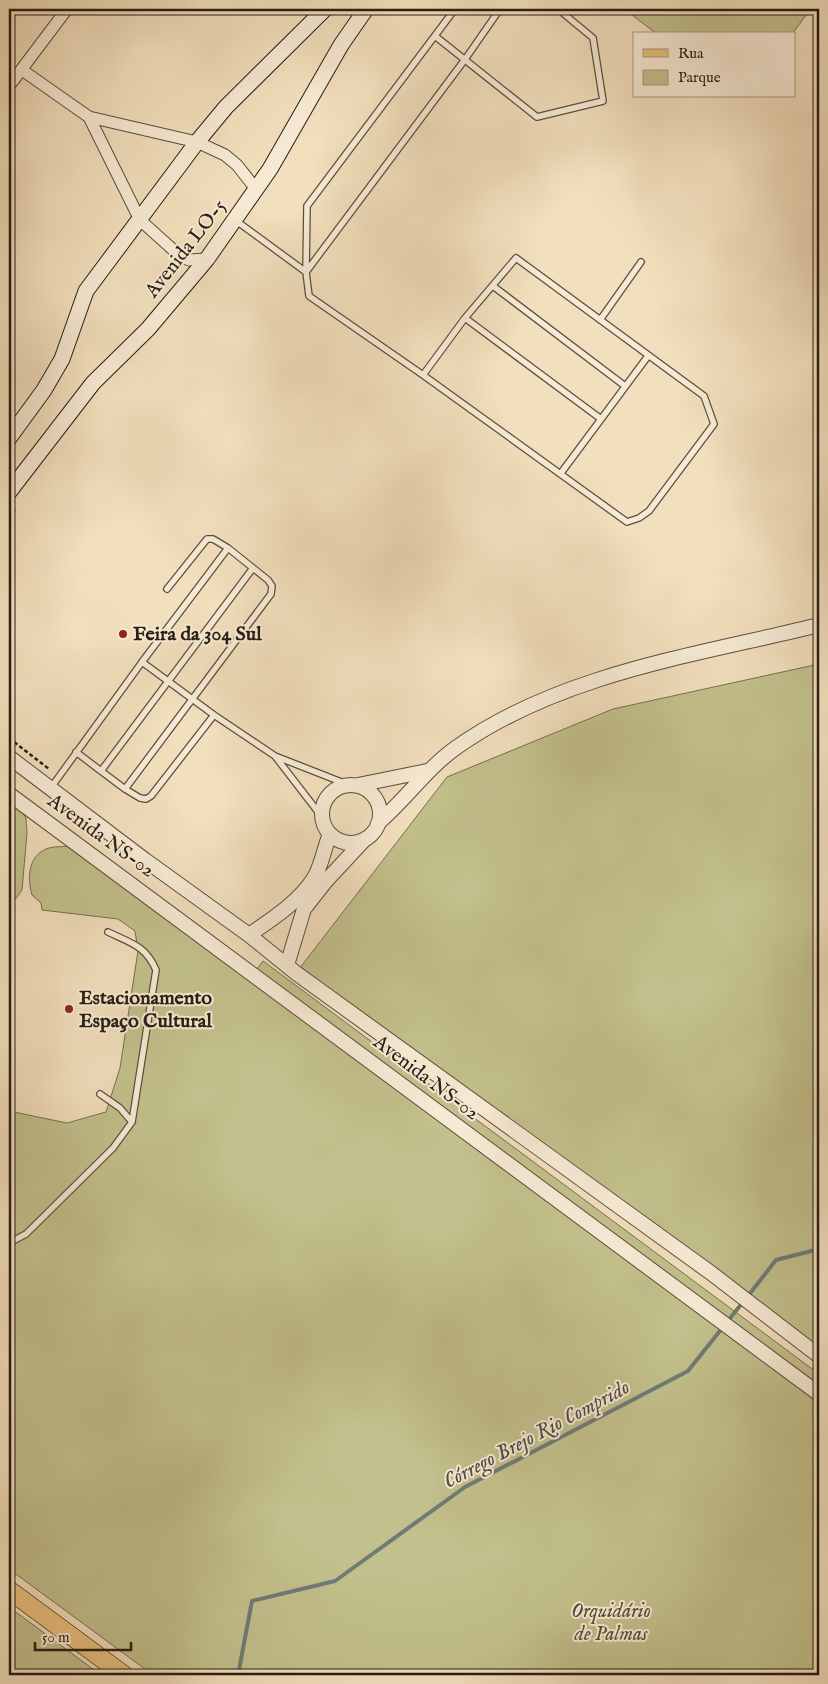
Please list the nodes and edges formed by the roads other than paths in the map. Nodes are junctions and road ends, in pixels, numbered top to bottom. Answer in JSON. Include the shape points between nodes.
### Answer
{"nodes":[{"id":1,"x":67,"y":9,"type":"edge"},
{"id":2,"x":325,"y":9,"type":"edge"},
{"id":3,"x":366,"y":9,"type":"edge"},
{"id":4,"x":455,"y":9,"type":"edge"},
{"id":5,"x":500,"y":9,"type":"edge"},
{"id":6,"x":558,"y":9,"type":"edge"},
{"id":7,"x":435,"y":36,"type":"junction"},
{"id":8,"x":466,"y":58,"type":"junction"},
{"id":9,"x":22,"y":70,"type":"junction"},
{"id":10,"x":9,"y":86,"type":"edge"},
{"id":11,"x":89,"y":117,"type":"junction"},
{"id":12,"x":197,"y":142,"type":"junction"},
{"id":13,"x":256,"y":189,"type":"junction"},
{"id":14,"x":140,"y":220,"type":"junction"},
{"id":15,"x":235,"y":220,"type":"junction"},
{"id":16,"x":207,"y":260,"type":"junction"},
{"id":17,"x":641,"y":262,"type":"dead end"},
{"id":18,"x":306,"y":272,"type":"junction"},
{"id":19,"x":493,"y":286,"type":"junction"},
{"id":20,"x":465,"y":318,"type":"junction"},
{"id":21,"x":600,"y":320,"type":"junction"},
{"id":22,"x":648,"y":356,"type":"junction"},
{"id":23,"x":423,"y":375,"type":"junction"},
{"id":24,"x":625,"y":386,"type":"junction"},
{"id":25,"x":601,"y":419,"type":"junction"},
{"id":26,"x":9,"y":438,"type":"edge"},
{"id":27,"x":561,"y":473,"type":"junction"},
{"id":28,"x":9,"y":492,"type":"edge"},
{"id":29,"x":228,"y":548,"type":"junction"},
{"id":30,"x":253,"y":568,"type":"junction"},
{"id":31,"x":166,"y":589,"type":"dead end"},
{"id":32,"x":819,"y":625,"type":"edge"},
{"id":33,"x":142,"y":662,"type":"junction"},
{"id":34,"x":169,"y":682,"type":"junction"},
{"id":35,"x":192,"y":698,"type":"junction"},
{"id":36,"x":214,"y":715,"type":"junction"},
{"id":37,"x":76,"y":752,"type":"junction"},
{"id":38,"x":275,"y":756,"type":"junction"},
{"id":39,"x":9,"y":757,"type":"edge"},
{"id":40,"x":101,"y":771,"type":"junction"},
{"id":41,"x":427,"y":771,"type":"junction"},
{"id":42,"x":353,"y":785,"type":"junction"},
{"id":43,"x":50,"y":789,"type":"junction"},
{"id":44,"x":125,"y":789,"type":"junction"},
{"id":45,"x":9,"y":794,"type":"edge"},
{"id":46,"x":322,"y":817,"type":"junction"},
{"id":47,"x":378,"y":823,"type":"junction"},
{"id":48,"x":330,"y":834,"type":"junction"},
{"id":49,"x":366,"y":839,"type":"junction"},
{"id":50,"x":108,"y":932,"type":"dead end"},
{"id":51,"x":249,"y":935,"type":"junction"},
{"id":52,"x":287,"y":965,"type":"junction"},
{"id":53,"x":100,"y":1094,"type":"dead end"},
{"id":54,"x":132,"y":1122,"type":"junction"},
{"id":55,"x":9,"y":1243,"type":"edge"},
{"id":56,"x":819,"y":1356,"type":"edge"},
{"id":57,"x":819,"y":1394,"type":"edge"},
{"id":58,"x":9,"y":1590,"type":"edge"},
{"id":59,"x":124,"y":1675,"type":"edge"}],
"edges":[{"from":1,"to":9,"type":"street"},
{"from":2,"to":12,"type":"main road","via":[[251,80]]},
{"from":3,"to":13,"type":"main road","name":"Avenida LO-5","via":[[341,45]]},
{"from":4,"to":7,"type":"lane"},
{"from":5,"to":8,"type":"lane"},
{"from":6,"to":8,"type":"lane","via":[[593,38],[603,101],[537,117]]},
{"from":7,"to":8,"type":"lane"},
{"from":7,"to":18,"type":"lane","via":[[306,206]]},
{"from":8,"to":18,"type":"lane"},
{"from":9,"to":10,"type":"street"},
{"from":9,"to":11,"type":"street"},
{"from":11,"to":12,"type":"street"},
{"from":11,"to":14,"type":"street"},
{"from":12,"to":13,"type":"street","via":[[225,154]]},
{"from":12,"to":14,"type":"main road"},
{"from":13,"to":15,"type":"main road","name":"Avenida LO-5"},
{"from":14,"to":16,"type":"street","via":[[179,255],[189,260]]},
{"from":14,"to":26,"type":"main road","via":[[86,291],[62,359]]},
{"from":15,"to":16,"type":"main road","name":"Avenida LO-5"},
{"from":15,"to":18,"type":"lane"},
{"from":16,"to":28,"type":"main road","name":"Avenida LO-5","via":[[148,329],[94,383]]},
{"from":17,"to":21,"type":"lane"},
{"from":18,"to":23,"type":"lane","via":[[309,296]]},
{"from":19,"to":20,"type":"lane"},
{"from":19,"to":21,"type":"lane","via":[[516,258]]},
{"from":19,"to":24,"type":"lane"},
{"from":20,"to":23,"type":"lane"},
{"from":20,"to":25,"type":"lane"},
{"from":21,"to":22,"type":"lane"},
{"from":22,"to":24,"type":"lane"},
{"from":22,"to":27,"type":"lane","via":[[704,396],[714,424],[648,510],[627,522]]},
{"from":23,"to":27,"type":"lane"},
{"from":24,"to":25,"type":"lane"},
{"from":25,"to":27,"type":"lane"},
{"from":29,"to":30,"type":"lane"},
{"from":29,"to":31,"type":"lane","via":[[207,539]]},
{"from":29,"to":33,"type":"lane"},
{"from":30,"to":34,"type":"lane"},
{"from":30,"to":35,"type":"lane","via":[[272,586],[270,594]]},
{"from":32,"to":41,"type":"street","via":[[597,679],[530,705],[487,727]]},
{"from":33,"to":34,"type":"lane"},
{"from":33,"to":37,"type":"lane"},
{"from":34,"to":35,"type":"lane"},
{"from":34,"to":40,"type":"lane"},
{"from":35,"to":36,"type":"lane"},
{"from":35,"to":44,"type":"lane"},
{"from":36,"to":38,"type":"lane"},
{"from":36,"to":44,"type":"lane","via":[[151,796],[140,798]]},
{"from":37,"to":40,"type":"lane"},
{"from":37,"to":43,"type":"lane"},
{"from":38,"to":42,"type":"lane"},
{"from":38,"to":46,"type":"lane"},
{"from":39,"to":43,"type":"street","name":"Avenida NS-02"},
{"from":40,"to":44,"type":"lane"},
{"from":41,"to":42,"type":"street"},
{"from":41,"to":47,"type":"street"},
{"from":42,"to":46,"type":"street","via":[[332,792],[322,808]]},
{"from":42,"to":47,"type":"street","via":[[369,790],[376,800],[380,811]]},
{"from":43,"to":51,"type":"street","name":"Avenida NS-02"},
{"from":45,"to":57,"type":"street","name":"Avenida NS-02"},
{"from":46,"to":48,"type":"street"},
{"from":47,"to":49,"type":"street"},
{"from":48,"to":49,"type":"street","via":[[343,842]]},
{"from":48,"to":51,"type":"street","via":[[317,872],[305,890],[292,904]]},
{"from":49,"to":52,"type":"street","via":[[304,909]]},
{"from":50,"to":54,"type":"lane","via":[[144,949],[156,970]]},
{"from":51,"to":52,"type":"street","name":"Avenida NS-02"},
{"from":52,"to":56,"type":"street","name":"Avenida NS-02","via":[[711,1272]]},
{"from":53,"to":54,"type":"lane","via":[[120,1108]]},
{"from":54,"to":55,"type":"lane","via":[[113,1148],[26,1234]]},
{"from":58,"to":59,"type":"main road"}]}
